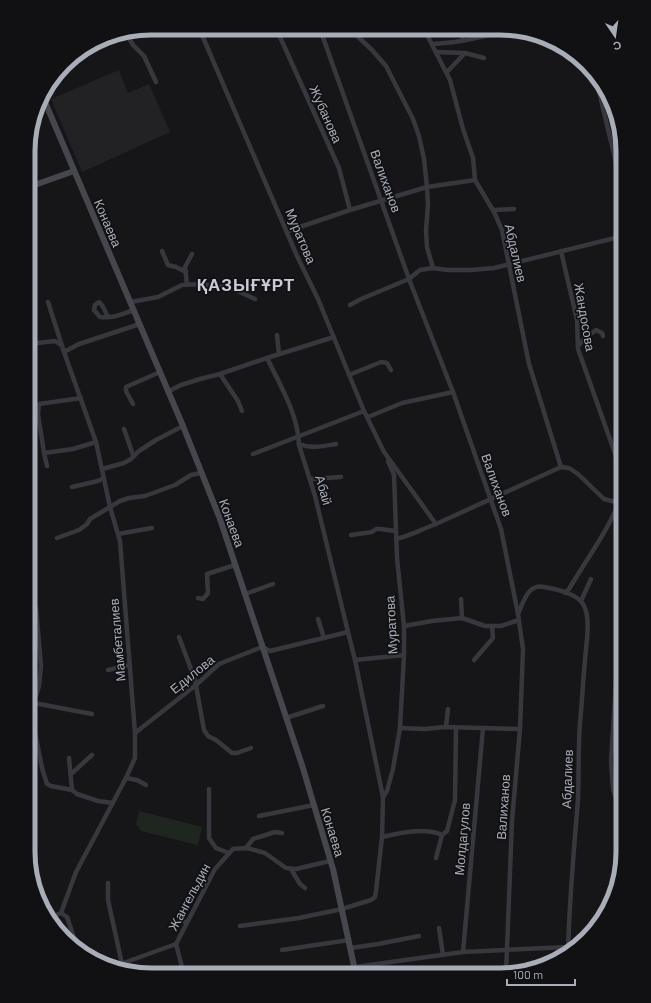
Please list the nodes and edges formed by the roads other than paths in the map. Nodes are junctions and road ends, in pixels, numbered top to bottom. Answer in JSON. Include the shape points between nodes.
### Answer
{"nodes":[{"id":1,"x":202,"y":35,"type":"edge"},
{"id":2,"x":279,"y":35,"type":"edge"},
{"id":3,"x":323,"y":35,"type":"edge"},
{"id":4,"x":356,"y":35,"type":"edge"},
{"id":5,"x":427,"y":35,"type":"edge"},
{"id":6,"x":462,"y":35,"type":"edge"},
{"id":7,"x":490,"y":35,"type":"edge"},
{"id":8,"x":129,"y":37,"type":"edge"},
{"id":9,"x":464,"y":41,"type":"junction"},
{"id":10,"x":432,"y":44,"type":"junction"},
{"id":11,"x":436,"y":52,"type":"junction"},
{"id":12,"x":465,"y":53,"type":"junction"},
{"id":13,"x":484,"y":58,"type":"dead end"},
{"id":14,"x":447,"y":72,"type":"junction"},
{"id":15,"x":156,"y":82,"type":"dead end"},
{"id":16,"x":599,"y":91,"type":"edge"},
{"id":17,"x":46,"y":103,"type":"edge"},
{"id":18,"x":47,"y":106,"type":"junction"},
{"id":19,"x":44,"y":107,"type":"edge"},
{"id":20,"x":616,"y":163,"type":"edge"},
{"id":21,"x":74,"y":171,"type":"junction"},
{"id":22,"x":475,"y":180,"type":"junction"},
{"id":23,"x":35,"y":185,"type":"edge"},
{"id":24,"x":427,"y":187,"type":"junction"},
{"id":25,"x":382,"y":201,"type":"junction"},
{"id":26,"x":350,"y":210,"type":"junction"},
{"id":27,"x":493,"y":210,"type":"junction"},
{"id":28,"x":514,"y":210,"type":"dead end"},
{"id":29,"x":288,"y":231,"type":"junction"},
{"id":30,"x":616,"y":238,"type":"edge"},
{"id":31,"x":162,"y":251,"type":"dead end"},
{"id":32,"x":561,"y":251,"type":"junction"},
{"id":33,"x":192,"y":254,"type":"dead end"},
{"id":34,"x":508,"y":265,"type":"junction"},
{"id":35,"x":433,"y":268,"type":"junction"},
{"id":36,"x":186,"y":272,"type":"junction"},
{"id":37,"x":409,"y":279,"type":"junction"},
{"id":38,"x":187,"y":285,"type":"junction"},
{"id":39,"x":255,"y":299,"type":"dead end"},
{"id":40,"x":48,"y":302,"type":"dead end"},
{"id":41,"x":131,"y":302,"type":"junction"},
{"id":42,"x":350,"y":305,"type":"dead end"},
{"id":43,"x":134,"y":310,"type":"junction"},
{"id":44,"x":108,"y":317,"type":"dead end"},
{"id":45,"x":140,"y":324,"type":"junction"},
{"id":46,"x":277,"y":335,"type":"dead end"},
{"id":47,"x":603,"y":336,"type":"dead end"},
{"id":48,"x":334,"y":337,"type":"junction"},
{"id":49,"x":35,"y":344,"type":"edge"},
{"id":50,"x":62,"y":346,"type":"junction"},
{"id":51,"x":578,"y":346,"type":"junction"},
{"id":52,"x":64,"y":352,"type":"junction"},
{"id":53,"x":279,"y":354,"type":"junction"},
{"id":54,"x":267,"y":358,"type":"junction"},
{"id":55,"x":391,"y":370,"type":"dead end"},
{"id":56,"x":160,"y":372,"type":"junction"},
{"id":57,"x":220,"y":374,"type":"junction"},
{"id":58,"x":350,"y":375,"type":"junction"},
{"id":59,"x":169,"y":391,"type":"junction"},
{"id":60,"x":453,"y":392,"type":"junction"},
{"id":61,"x":81,"y":398,"type":"junction"},
{"id":62,"x":133,"y":404,"type":"dead end"},
{"id":63,"x":242,"y":411,"type":"dead end"},
{"id":64,"x":364,"y":411,"type":"junction"},
{"id":65,"x":368,"y":417,"type":"junction"},
{"id":66,"x":183,"y":426,"type":"junction"},
{"id":67,"x":124,"y":429,"type":"dead end"},
{"id":68,"x":299,"y":437,"type":"junction"},
{"id":69,"x":96,"y":442,"type":"junction"},
{"id":70,"x":299,"y":444,"type":"junction"},
{"id":71,"x":336,"y":444,"type":"dead end"},
{"id":72,"x":384,"y":452,"type":"junction"},
{"id":73,"x":44,"y":453,"type":"junction"},
{"id":74,"x":253,"y":454,"type":"dead end"},
{"id":75,"x":133,"y":455,"type":"junction"},
{"id":76,"x":616,"y":456,"type":"edge"},
{"id":77,"x":47,"y":466,"type":"dead end"},
{"id":78,"x":561,"y":467,"type":"junction"},
{"id":79,"x":102,"y":469,"type":"junction"},
{"id":80,"x":202,"y":472,"type":"junction"},
{"id":81,"x":341,"y":477,"type":"dead end"},
{"id":82,"x":104,"y":478,"type":"junction"},
{"id":83,"x":310,"y":479,"type":"junction"},
{"id":84,"x":72,"y":487,"type":"dead end"},
{"id":85,"x":490,"y":499,"type":"junction"},
{"id":86,"x":616,"y":502,"type":"edge"},
{"id":87,"x":110,"y":507,"type":"junction"},
{"id":88,"x":616,"y":512,"type":"edge"},
{"id":89,"x":436,"y":524,"type":"junction"},
{"id":90,"x":152,"y":528,"type":"dead end"},
{"id":91,"x":396,"y":531,"type":"junction"},
{"id":92,"x":118,"y":534,"type":"junction"},
{"id":93,"x":351,"y":535,"type":"dead end"},
{"id":94,"x":58,"y":538,"type":"dead end"},
{"id":95,"x":396,"y":539,"type":"junction"},
{"id":96,"x":235,"y":565,"type":"junction"},
{"id":97,"x":591,"y":579,"type":"dead end"},
{"id":98,"x":273,"y":584,"type":"dead end"},
{"id":99,"x":565,"y":593,"type":"junction"},
{"id":100,"x":245,"y":594,"type":"junction"},
{"id":101,"x":198,"y":598,"type":"dead end"},
{"id":102,"x":460,"y":599,"type":"dead end"},
{"id":103,"x":581,"y":601,"type":"junction"},
{"id":104,"x":36,"y":608,"type":"dead end"},
{"id":105,"x":519,"y":617,"type":"junction"},
{"id":106,"x":318,"y":618,"type":"dead end"},
{"id":107,"x":462,"y":618,"type":"junction"},
{"id":108,"x":404,"y":626,"type":"junction"},
{"id":109,"x":492,"y":626,"type":"junction"},
{"id":110,"x":348,"y":632,"type":"junction"},
{"id":111,"x":179,"y":637,"type":"dead end"},
{"id":112,"x":324,"y":638,"type":"junction"},
{"id":113,"x":262,"y":647,"type":"junction"},
{"id":114,"x":404,"y":655,"type":"junction"},
{"id":115,"x":355,"y":660,"type":"junction"},
{"id":116,"x":474,"y":660,"type":"dead end"},
{"id":117,"x":130,"y":665,"type":"junction"},
{"id":118,"x":108,"y":670,"type":"dead end"},
{"id":119,"x":196,"y":685,"type":"junction"},
{"id":120,"x":616,"y":691,"type":"edge"},
{"id":121,"x":35,"y":700,"type":"edge"},
{"id":122,"x":35,"y":703,"type":"edge"},
{"id":123,"x":323,"y":706,"type":"dead end"},
{"id":124,"x":448,"y":709,"type":"dead end"},
{"id":125,"x":92,"y":714,"type":"dead end"},
{"id":126,"x":286,"y":718,"type":"junction"},
{"id":127,"x":446,"y":727,"type":"junction"},
{"id":128,"x":400,"y":728,"type":"junction"},
{"id":129,"x":456,"y":728,"type":"junction"},
{"id":130,"x":483,"y":728,"type":"junction"},
{"id":131,"x":520,"y":729,"type":"junction"},
{"id":132,"x":35,"y":732,"type":"edge"},
{"id":133,"x":135,"y":733,"type":"junction"},
{"id":134,"x":222,"y":737,"type":"dead end"},
{"id":135,"x":215,"y":739,"type":"junction"},
{"id":136,"x":251,"y":748,"type":"dead end"},
{"id":137,"x":92,"y":755,"type":"dead end"},
{"id":138,"x":69,"y":758,"type":"dead end"},
{"id":139,"x":71,"y":774,"type":"junction"},
{"id":140,"x":126,"y":778,"type":"junction"},
{"id":141,"x":146,"y":786,"type":"dead end"},
{"id":142,"x":209,"y":789,"type":"dead end"},
{"id":143,"x":72,"y":790,"type":"junction"},
{"id":144,"x":616,"y":795,"type":"edge"},
{"id":145,"x":383,"y":797,"type":"junction"},
{"id":146,"x":113,"y":803,"type":"junction"},
{"id":147,"x":314,"y":805,"type":"junction"},
{"id":148,"x":259,"y":816,"type":"dead end"},
{"id":149,"x":282,"y":834,"type":"dead end"},
{"id":150,"x":442,"y":835,"type":"junction"},
{"id":151,"x":382,"y":837,"type":"junction"},
{"id":152,"x":246,"y":848,"type":"junction"},
{"id":153,"x":229,"y":853,"type":"junction"},
{"id":154,"x":436,"y":858,"type":"dead end"},
{"id":155,"x":330,"y":861,"type":"junction"},
{"id":156,"x":291,"y":868,"type":"junction"},
{"id":157,"x":108,"y":883,"type":"dead end"},
{"id":158,"x":305,"y":888,"type":"dead end"},
{"id":159,"x":342,"y":909,"type":"junction"},
{"id":160,"x":61,"y":913,"type":"junction"},
{"id":161,"x":54,"y":916,"type":"edge"},
{"id":162,"x":173,"y":920,"type":"dead end"},
{"id":163,"x":187,"y":922,"type":"junction"},
{"id":164,"x":240,"y":926,"type":"dead end"},
{"id":165,"x":438,"y":928,"type":"dead end"},
{"id":166,"x":419,"y":936,"type":"dead end"},
{"id":167,"x":74,"y":938,"type":"dead end"},
{"id":168,"x":349,"y":940,"type":"junction"},
{"id":169,"x":176,"y":944,"type":"junction"},
{"id":170,"x":568,"y":946,"type":"edge"},
{"id":171,"x":566,"y":947,"type":"edge"},
{"id":172,"x":351,"y":948,"type":"junction"},
{"id":173,"x":282,"y":950,"type":"dead end"},
{"id":174,"x":507,"y":950,"type":"junction"},
{"id":175,"x":463,"y":952,"type":"junction"},
{"id":176,"x":443,"y":956,"type":"junction"},
{"id":177,"x":122,"y":964,"type":"joint"},
{"id":178,"x":355,"y":967,"type":"joint"},
{"id":179,"x":183,"y":968,"type":"edge"},
{"id":180,"x":506,"y":968,"type":"edge"}],
"edges":[{"from":1,"to":29,"type":"street","name":"Муратова"},
{"from":2,"to":26,"type":"street","name":"Жубанова","via":[[339,168]]},
{"from":3,"to":25,"type":"street","name":"Валиханов"},
{"from":4,"to":24,"type":"street","via":[[386,66],[413,119],[424,159]]},
{"from":5,"to":10,"type":"street","name":"Абдалиев"},
{"from":6,"to":9,"type":"street"},
{"from":7,"to":9,"type":"street"},
{"from":8,"to":15,"type":"street","via":[[144,56]]},
{"from":9,"to":10,"type":"street"},
{"from":10,"to":11,"type":"street","name":"Абдалиев"},
{"from":11,"to":12,"type":"street"},
{"from":11,"to":14,"type":"street","name":"Абдалиев"},
{"from":12,"to":13,"type":"street"},
{"from":12,"to":14,"type":"street"},
{"from":14,"to":22,"type":"street","name":"Абдалиев","via":[[473,158]]},
{"from":16,"to":20,"type":"street"},
{"from":17,"to":18,"type":"main road","name":"Конаева"},
{"from":18,"to":19,"type":"street"},
{"from":18,"to":21,"type":"main road","name":"Конаева"},
{"from":21,"to":23,"type":"main road"},
{"from":21,"to":41,"type":"main road","name":"Конаева"},
{"from":22,"to":24,"type":"street"},
{"from":22,"to":27,"type":"street","name":"Абдалиев"},
{"from":24,"to":25,"type":"street"},
{"from":24,"to":35,"type":"street","via":[[427,247]]},
{"from":25,"to":26,"type":"street"},
{"from":25,"to":37,"type":"street","name":"Валиханов"},
{"from":26,"to":29,"type":"street"},
{"from":27,"to":28,"type":"street"},
{"from":27,"to":34,"type":"street","name":"Абдалиев","via":[[502,230]]},
{"from":29,"to":48,"type":"street","name":"Муратова"},
{"from":30,"to":32,"type":"street"},
{"from":31,"to":36,"type":"street","via":[[168,265]]},
{"from":32,"to":34,"type":"street"},
{"from":32,"to":51,"type":"street","name":"Жандосова","via":[[577,320]]},
{"from":33,"to":36,"type":"street","via":[[185,267]]},
{"from":34,"to":35,"type":"street","via":[[471,270]]},
{"from":34,"to":78,"type":"street","name":"Абдалиев","via":[[529,364]]},
{"from":35,"to":37,"type":"street","via":[[420,270]]},
{"from":36,"to":38,"type":"street"},
{"from":37,"to":42,"type":"street"},
{"from":37,"to":60,"type":"street","name":"Валиханов"},
{"from":38,"to":39,"type":"street","via":[[202,284],[233,289]]},
{"from":38,"to":41,"type":"street","via":[[158,297]]},
{"from":40,"to":50,"type":"street","name":"Мамбеталиев"},
{"from":41,"to":43,"type":"main road","name":"Конаева"},
{"from":43,"to":44,"type":"street"},
{"from":43,"to":45,"type":"main road","name":"Конаева"},
{"from":45,"to":52,"type":"street","via":[[79,344]]},
{"from":45,"to":56,"type":"main road","name":"Конаева"},
{"from":46,"to":53,"type":"street"},
{"from":47,"to":51,"type":"street","via":[[596,330]]},
{"from":48,"to":53,"type":"street"},
{"from":48,"to":58,"type":"street","name":"Муратова"},
{"from":49,"to":50,"type":"street","via":[[55,341]]},
{"from":50,"to":52,"type":"street","name":"Мамбеталиев"},
{"from":51,"to":76,"type":"street","name":"Жандосова"},
{"from":52,"to":61,"type":"street","name":"Мамбеталиев"},
{"from":53,"to":54,"type":"street"},
{"from":54,"to":57,"type":"street"},
{"from":54,"to":68,"type":"street","name":"Абай","via":[[290,407]]},
{"from":55,"to":58,"type":"street","via":[[387,363],[381,362]]},
{"from":56,"to":59,"type":"main road","name":"Конаева"},
{"from":56,"to":62,"type":"street","via":[[126,387]]},
{"from":57,"to":59,"type":"street","via":[[200,378]]},
{"from":57,"to":63,"type":"street"},
{"from":58,"to":64,"type":"street","name":"Муратова"},
{"from":59,"to":66,"type":"main road","name":"Конаева"},
{"from":60,"to":65,"type":"street","via":[[402,402]]},
{"from":60,"to":85,"type":"street","name":"Валиханов"},
{"from":61,"to":69,"type":"street","name":"Мамбеталиев"},
{"from":61,"to":73,"type":"street","via":[[39,404],[38,414]]},
{"from":64,"to":65,"type":"street","name":"Муратова"},
{"from":64,"to":68,"type":"street"},
{"from":65,"to":72,"type":"street","name":"Муратова"},
{"from":66,"to":75,"type":"street"},
{"from":66,"to":80,"type":"main road","name":"Конаева"},
{"from":67,"to":75,"type":"street"},
{"from":68,"to":70,"type":"street","name":"Абай"},
{"from":68,"to":74,"type":"street"},
{"from":69,"to":73,"type":"street","via":[[73,449]]},
{"from":69,"to":79,"type":"street","name":"Мамбеталиев"},
{"from":70,"to":71,"type":"street","via":[[320,447]]},
{"from":70,"to":83,"type":"street","name":"Абай"},
{"from":72,"to":89,"type":"street","name":"Муратова"},
{"from":72,"to":91,"type":"street","name":"Муратова","via":[[394,475]]},
{"from":73,"to":77,"type":"street"},
{"from":75,"to":79,"type":"street","via":[[124,463]]},
{"from":78,"to":85,"type":"street"},
{"from":78,"to":86,"type":"street","via":[[569,468],[578,474],[604,499]]},
{"from":79,"to":82,"type":"street","name":"Мамбеталиев"},
{"from":80,"to":87,"type":"street","via":[[191,475],[175,485],[145,496],[120,501]]},
{"from":80,"to":96,"type":"main road","name":"Конаева"},
{"from":81,"to":83,"type":"street"},
{"from":82,"to":84,"type":"street"},
{"from":82,"to":87,"type":"street","name":"Мамбеталиев"},
{"from":83,"to":110,"type":"street","name":"Абай"},
{"from":85,"to":89,"type":"street"},
{"from":85,"to":105,"type":"street","name":"Валиханов","via":[[501,529]]},
{"from":87,"to":92,"type":"street","name":"Мамбеталиев"},
{"from":87,"to":94,"type":"street","via":[[78,530]]},
{"from":88,"to":99,"type":"street"},
{"from":89,"to":95,"type":"street","via":[[410,536]]},
{"from":90,"to":92,"type":"street"},
{"from":91,"to":93,"type":"street","via":[[380,528],[372,532]]},
{"from":91,"to":95,"type":"street","name":"Муратова"},
{"from":92,"to":117,"type":"street","name":"Мамбеталиев"},
{"from":95,"to":108,"type":"street","name":"Муратова"},
{"from":96,"to":100,"type":"main road","name":"Конаева"},
{"from":96,"to":101,"type":"street","via":[[207,574],[208,593],[203,599]]},
{"from":97,"to":103,"type":"street"},
{"from":98,"to":100,"type":"street"},
{"from":99,"to":103,"type":"street"},
{"from":99,"to":105,"type":"street","via":[[541,586],[533,588],[527,594]]},
{"from":100,"to":113,"type":"main road","name":"Конаева"},
{"from":102,"to":107,"type":"street"},
{"from":103,"to":170,"type":"street","name":"Абдалиев","via":[[587,613],[587,636]]},
{"from":104,"to":121,"type":"street","via":[[41,666]]},
{"from":105,"to":109,"type":"street","via":[[501,626]]},
{"from":105,"to":131,"type":"street","name":"Валиханов","via":[[523,649]]},
{"from":106,"to":112,"type":"street"},
{"from":107,"to":108,"type":"street"},
{"from":107,"to":109,"type":"street"},
{"from":108,"to":114,"type":"street","name":"Муратова"},
{"from":109,"to":116,"type":"street","via":[[494,638]]},
{"from":110,"to":112,"type":"street"},
{"from":110,"to":115,"type":"street","name":"Абай"},
{"from":111,"to":119,"type":"street"},
{"from":112,"to":113,"type":"street","via":[[270,651]]},
{"from":113,"to":119,"type":"street","name":"Едилова","via":[[219,664]]},
{"from":113,"to":126,"type":"main road","name":"Конаева"},
{"from":114,"to":115,"type":"street"},
{"from":114,"to":128,"type":"street","name":"Муратова"},
{"from":115,"to":145,"type":"street","name":"Абай"},
{"from":117,"to":118,"type":"street"},
{"from":117,"to":133,"type":"street","name":"Мамбеталиев"},
{"from":119,"to":133,"type":"street","name":"Едилова"},
{"from":119,"to":135,"type":"street","via":[[204,730],[208,736]]},
{"from":120,"to":144,"type":"street","via":[[612,761]]},
{"from":122,"to":125,"type":"street"},
{"from":123,"to":126,"type":"street"},
{"from":124,"to":127,"type":"street"},
{"from":126,"to":147,"type":"main road","name":"Конаева"},
{"from":127,"to":128,"type":"street"},
{"from":127,"to":129,"type":"street"},
{"from":128,"to":145,"type":"street","name":"Муратова","via":[[393,769]]},
{"from":129,"to":130,"type":"street"},
{"from":129,"to":150,"type":"street","via":[[454,800],[447,831]]},
{"from":130,"to":131,"type":"street"},
{"from":130,"to":175,"type":"street","name":"Молдагулов"},
{"from":131,"to":174,"type":"street","name":"Валиханов","via":[[512,821]]},
{"from":132,"to":143,"type":"street","via":[[47,784]]},
{"from":133,"to":140,"type":"street","name":"Мамбеталиев","via":[[135,758]]},
{"from":134,"to":135,"type":"street"},
{"from":135,"to":136,"type":"street","via":[[232,753]]},
{"from":137,"to":139,"type":"street"},
{"from":138,"to":139,"type":"street"},
{"from":139,"to":143,"type":"street"},
{"from":140,"to":141,"type":"street","via":[[137,780]]},
{"from":140,"to":146,"type":"street","name":"Мамбеталиев"},
{"from":142,"to":153,"type":"street","via":[[209,838],[216,848]]},
{"from":143,"to":146,"type":"street","via":[[98,802]]},
{"from":145,"to":151,"type":"street"},
{"from":146,"to":160,"type":"street","name":"Мамбеталиев","via":[[76,872]]},
{"from":147,"to":148,"type":"street"},
{"from":147,"to":155,"type":"main road","name":"Конаева"},
{"from":149,"to":152,"type":"street","via":[[275,832],[253,840]]},
{"from":150,"to":151,"type":"street","via":[[437,832],[406,832]]},
{"from":150,"to":154,"type":"street"},
{"from":151,"to":159,"type":"street","via":[[375,897]]},
{"from":152,"to":153,"type":"street","via":[[233,849]]},
{"from":152,"to":156,"type":"street","via":[[265,853],[286,868]]},
{"from":153,"to":163,"type":"street","name":"Жангельдин","via":[[215,869]]},
{"from":155,"to":156,"type":"street"},
{"from":155,"to":159,"type":"main road","name":"Конаева"},
{"from":156,"to":158,"type":"street"},
{"from":157,"to":177,"type":"street","via":[[108,900]]},
{"from":159,"to":164,"type":"street"},
{"from":159,"to":168,"type":"main road","name":"Конаева"},
{"from":160,"to":161,"type":"street"},
{"from":160,"to":167,"type":"street","via":[[67,917]]},
{"from":162,"to":163,"type":"street"},
{"from":163,"to":169,"type":"street","name":"Жангельдин"},
{"from":165,"to":176,"type":"street"},
{"from":166,"to":172,"type":"street"},
{"from":168,"to":172,"type":"main road","name":"Конаева"},
{"from":168,"to":173,"type":"street"},
{"from":169,"to":177,"type":"street","name":"Жангельдин"},
{"from":169,"to":179,"type":"street","name":"Жангельдин"},
{"from":171,"to":174,"type":"street"},
{"from":172,"to":178,"type":"main road","name":"Конаева"},
{"from":174,"to":175,"type":"street"},
{"from":174,"to":180,"type":"street","name":"Валиханов"},
{"from":175,"to":176,"type":"street"},
{"from":176,"to":178,"type":"street"}]}
